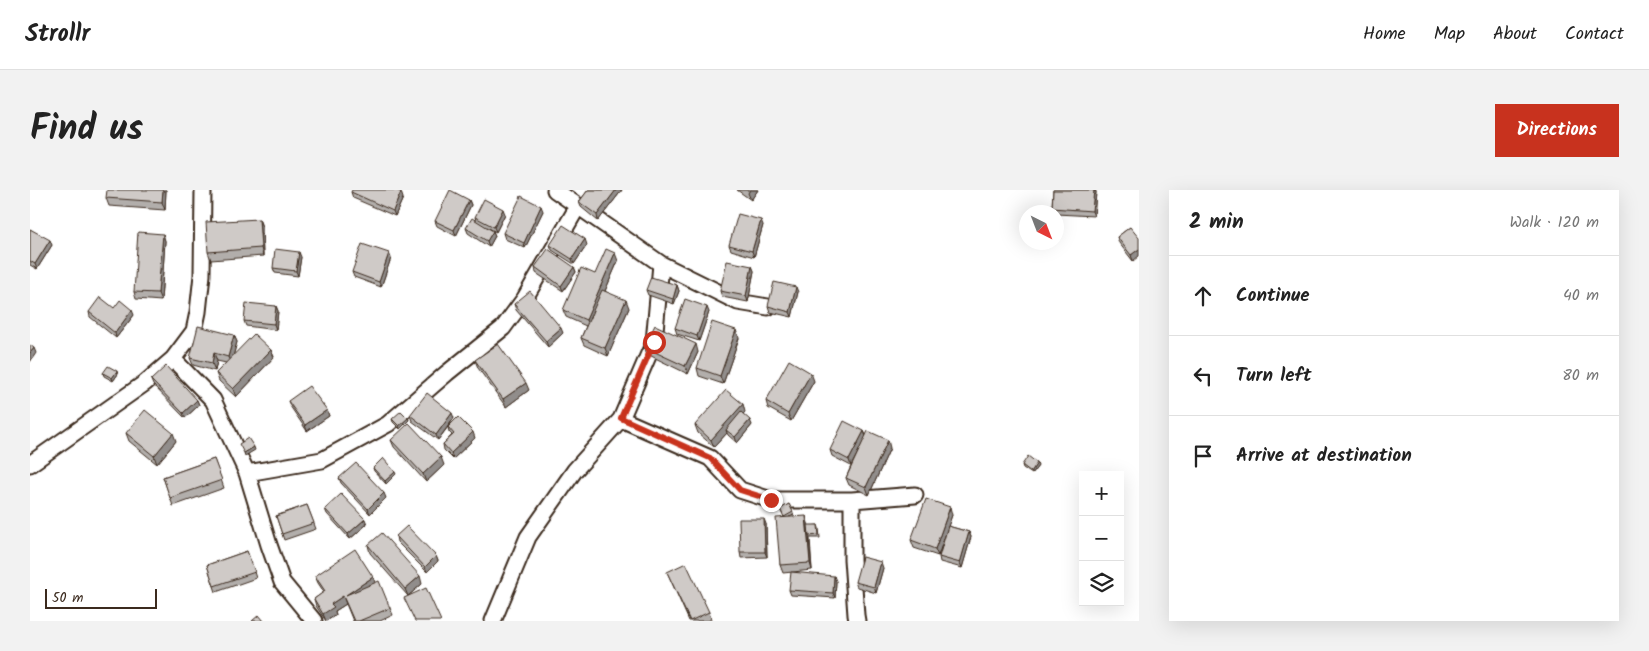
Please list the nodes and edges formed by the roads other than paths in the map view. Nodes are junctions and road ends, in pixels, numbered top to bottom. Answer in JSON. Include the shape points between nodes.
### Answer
{"nodes":[{"id":1,"x":203,"y":190,"type":"edge"},
{"id":2,"x":555,"y":190,"type":"edge"},
{"id":3,"x":578,"y":206,"type":"junction"},
{"id":4,"x":661,"y":264,"type":"junction"},
{"id":5,"x":768,"y":307,"type":"edge"},
{"id":6,"x":173,"y":359,"type":"junction"},
{"id":7,"x":621,"y":418,"type":"junction"},
{"id":8,"x":30,"y":464,"type":"edge"},
{"id":9,"x":247,"y":473,"type":"junction"},
{"id":10,"x":915,"y":495,"type":"dead end"},
{"id":11,"x":852,"y":500,"type":"junction"},
{"id":12,"x":314,"y":621,"type":"edge"},
{"id":13,"x":493,"y":621,"type":"edge"},
{"id":14,"x":857,"y":621,"type":"edge"}],
"edges":[{"from":1,"to":6,"type":"street","via":[[198,312],[194,331]]},
{"from":2,"to":3,"type":"street"},
{"from":3,"to":4,"type":"street"},
{"from":3,"to":9,"type":"street","via":[[525,298],[503,328],[388,424],[322,460]]},
{"from":4,"to":5,"type":"street","via":[[738,302]]},
{"from":4,"to":7,"type":"street","via":[[654,342]]},
{"from":6,"to":8,"type":"street"},
{"from":6,"to":9,"type":"street","via":[[213,400]]},
{"from":7,"to":11,"type":"street","via":[[710,458],[740,490],[771,500]]},
{"from":7,"to":13,"type":"street","via":[[576,470],[528,537]]},
{"from":9,"to":12,"type":"street","via":[[282,582]]},
{"from":10,"to":11,"type":"street"},
{"from":11,"to":14,"type":"street"}]}
